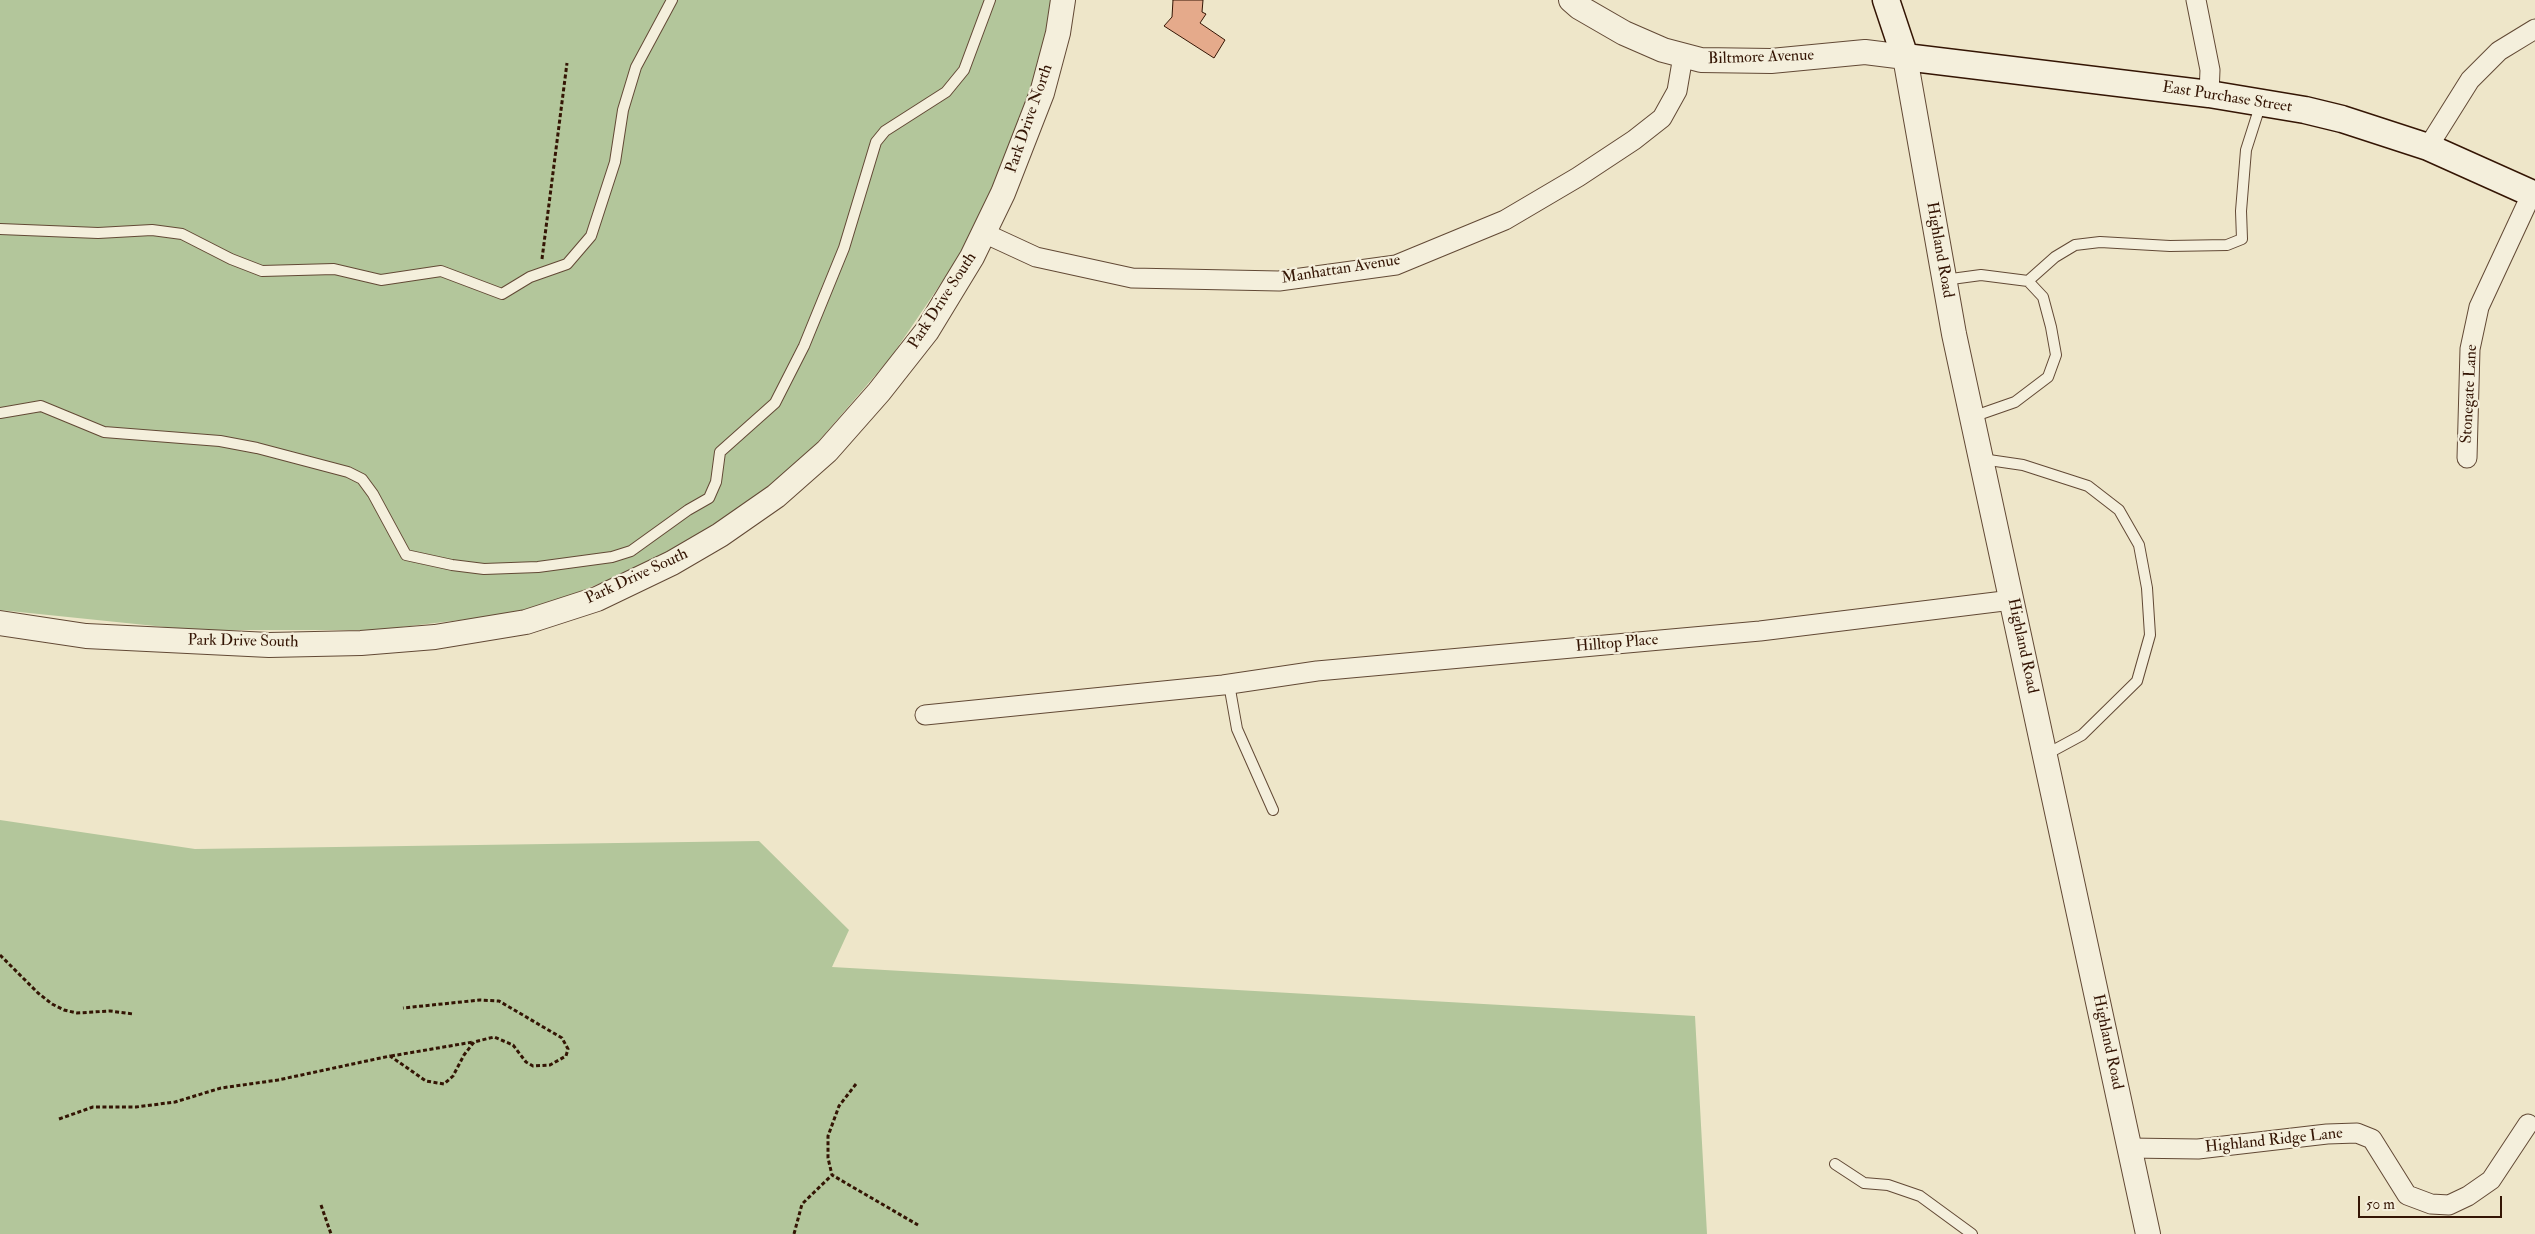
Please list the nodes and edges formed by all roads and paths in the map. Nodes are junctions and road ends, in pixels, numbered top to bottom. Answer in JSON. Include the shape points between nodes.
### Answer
{"nodes":[{"id":1,"x":672,"y":0,"type":"edge"},
{"id":2,"x":990,"y":0,"type":"edge"},
{"id":3,"x":1063,"y":0,"type":"edge"},
{"id":4,"x":1571,"y":0,"type":"edge"},
{"id":5,"x":1886,"y":0,"type":"edge"},
{"id":6,"x":2196,"y":0,"type":"edge"},
{"id":7,"x":2535,"y":29,"type":"edge"},
{"id":8,"x":1683,"y":56,"type":"junction"},
{"id":9,"x":1904,"y":57,"type":"junction"},
{"id":10,"x":566,"y":63,"type":"dead end"},
{"id":11,"x":2209,"y":94,"type":"junction"},
{"id":12,"x":2262,"y":102,"type":"junction"},
{"id":13,"x":2428,"y":148,"type":"junction"},
{"id":14,"x":2534,"y":194,"type":"edge"},
{"id":15,"x":0,"y":229,"type":"edge"},
{"id":16,"x":984,"y":233,"type":"junction"},
{"id":17,"x":542,"y":260,"type":"dead end"},
{"id":18,"x":1944,"y":280,"type":"junction"},
{"id":19,"x":2028,"y":280,"type":"junction"},
{"id":20,"x":0,"y":413,"type":"edge"},
{"id":21,"x":1972,"y":417,"type":"junction"},
{"id":22,"x":1981,"y":458,"type":"junction"},
{"id":23,"x":2467,"y":458,"type":"dead end"},
{"id":24,"x":2012,"y":600,"type":"junction"},
{"id":25,"x":0,"y":623,"type":"edge"},
{"id":26,"x":1226,"y":684,"type":"junction"},
{"id":27,"x":925,"y":716,"type":"dead end"},
{"id":28,"x":2045,"y":755,"type":"junction"},
{"id":29,"x":1273,"y":810,"type":"dead end"},
{"id":30,"x":0,"y":955,"type":"edge"},
{"id":31,"x":404,"y":1008,"type":"dead end"},
{"id":32,"x":133,"y":1014,"type":"dead end"},
{"id":33,"x":474,"y":1042,"type":"junction"},
{"id":34,"x":390,"y":1056,"type":"junction"},
{"id":35,"x":856,"y":1084,"type":"dead end"},
{"id":36,"x":59,"y":1119,"type":"dead end"},
{"id":37,"x":2528,"y":1124,"type":"dead end"},
{"id":38,"x":2130,"y":1148,"type":"junction"},
{"id":39,"x":1835,"y":1164,"type":"dead end"},
{"id":40,"x":832,"y":1175,"type":"junction"},
{"id":41,"x":321,"y":1205,"type":"dead end"},
{"id":42,"x":918,"y":1226,"type":"dead end"},
{"id":43,"x":331,"y":1234,"type":"edge"},
{"id":44,"x":794,"y":1234,"type":"edge"},
{"id":45,"x":1972,"y":1234,"type":"edge"},
{"id":46,"x":2148,"y":1234,"type":"edge"}],
"edges":[{"from":1,"to":15,"type":"lane","via":[[636,67],[623,110],[615,162],[591,236],[566,264],[530,278],[502,294],[441,270],[381,280],[334,269],[262,271],[182,234],[152,230],[98,233]]},
{"from":2,"to":20,"type":"lane","via":[[964,70],[946,92],[885,131],[876,142],[844,248],[804,346],[775,403],[720,452],[716,482],[709,498],[631,552],[538,567],[484,569],[406,555],[373,494],[362,479],[348,472],[229,443],[104,432],[41,406]]},
{"from":3,"to":16,"type":"street","name":"Park Drive North","via":[[1042,93]]},
{"from":4,"to":8,"type":"street","name":"Biltmore Avenue","via":[[1624,33]]},
{"from":5,"to":9,"type":"main road"},
{"from":6,"to":11,"type":"street","via":[[2210,70]]},
{"from":7,"to":13,"type":"street","via":[[2499,50],[2470,80]]},
{"from":8,"to":9,"type":"street","name":"Biltmore Avenue","via":[[1740,62],[1865,52]]},
{"from":8,"to":16,"type":"street","name":"Manhattan Avenue","via":[[1677,92],[1662,118],[1634,140],[1505,220],[1396,264],[1279,281],[1132,278],[1036,257]]},
{"from":9,"to":11,"type":"main road","name":"East Purchase Street"},
{"from":9,"to":18,"type":"street","name":"Highland Road"},
{"from":10,"to":17,"type":"path"},
{"from":11,"to":12,"type":"main road","name":"East Purchase Street"},
{"from":12,"to":13,"type":"main road","name":"East Purchase Street","via":[[2342,119]]},
{"from":12,"to":19,"type":"lane","via":[[2246,150],[2242,239],[2227,245],[2100,242],[2074,245]]},
{"from":13,"to":14,"type":"main road","name":"East Purchase Street"},
{"from":14,"to":23,"type":"street","name":"Stonegate Lane","via":[[2479,307],[2470,349]]},
{"from":16,"to":25,"type":"street","name":"Park Drive South","via":[[927,331],[827,450],[776,496],[720,535],[672,563],[597,599],[526,622],[435,637],[361,643],[269,645],[86,636]]},
{"from":18,"to":19,"type":"lane","via":[[1981,275]]},
{"from":18,"to":21,"type":"street","name":"Highland Road"},
{"from":19,"to":21,"type":"lane","via":[[2043,297],[2051,327],[2056,355],[2048,377],[2015,402]]},
{"from":21,"to":22,"type":"street","name":"Highland Road"},
{"from":22,"to":24,"type":"street","name":"Highland Road"},
{"from":22,"to":28,"type":"lane","via":[[2023,466],[2088,486],[2119,510],[2139,545],[2147,588],[2150,636],[2137,681],[2082,735]]},
{"from":24,"to":26,"type":"street","name":"Hilltop Place","via":[[1760,630],[1317,671]]},
{"from":24,"to":28,"type":"street","name":"Highland Road"},
{"from":26,"to":27,"type":"street","name":"Hilltop Place"},
{"from":26,"to":29,"type":"lane","via":[[1237,729]]},
{"from":28,"to":38,"type":"street","name":"Highland Road"},
{"from":30,"to":32,"type":"path","via":[[38,993],[64,1010],[77,1013],[110,1010]]},
{"from":31,"to":33,"type":"path","via":[[499,1001],[562,1038],[568,1049],[560,1061],[533,1066],[513,1045],[494,1037]]},
{"from":33,"to":34,"type":"path"},
{"from":33,"to":34,"type":"path","via":[[453,1076],[444,1084],[426,1081]]},
{"from":34,"to":36,"type":"path","via":[[278,1080],[221,1088],[175,1102],[136,1107],[93,1107]]},
{"from":35,"to":40,"type":"path","via":[[839,1106],[828,1136]]},
{"from":37,"to":38,"type":"street","name":"Highland Ridge Lane","via":[[2492,1180],[2449,1205],[2432,1204],[2407,1195],[2372,1139],[2357,1133],[2198,1149]]},
{"from":38,"to":46,"type":"street","name":"Highland Road"},
{"from":39,"to":45,"type":"lane","via":[[1864,1183],[1888,1186],[1920,1196]]},
{"from":40,"to":42,"type":"path"},
{"from":40,"to":44,"type":"path","via":[[802,1204]]},
{"from":41,"to":43,"type":"path"}]}
